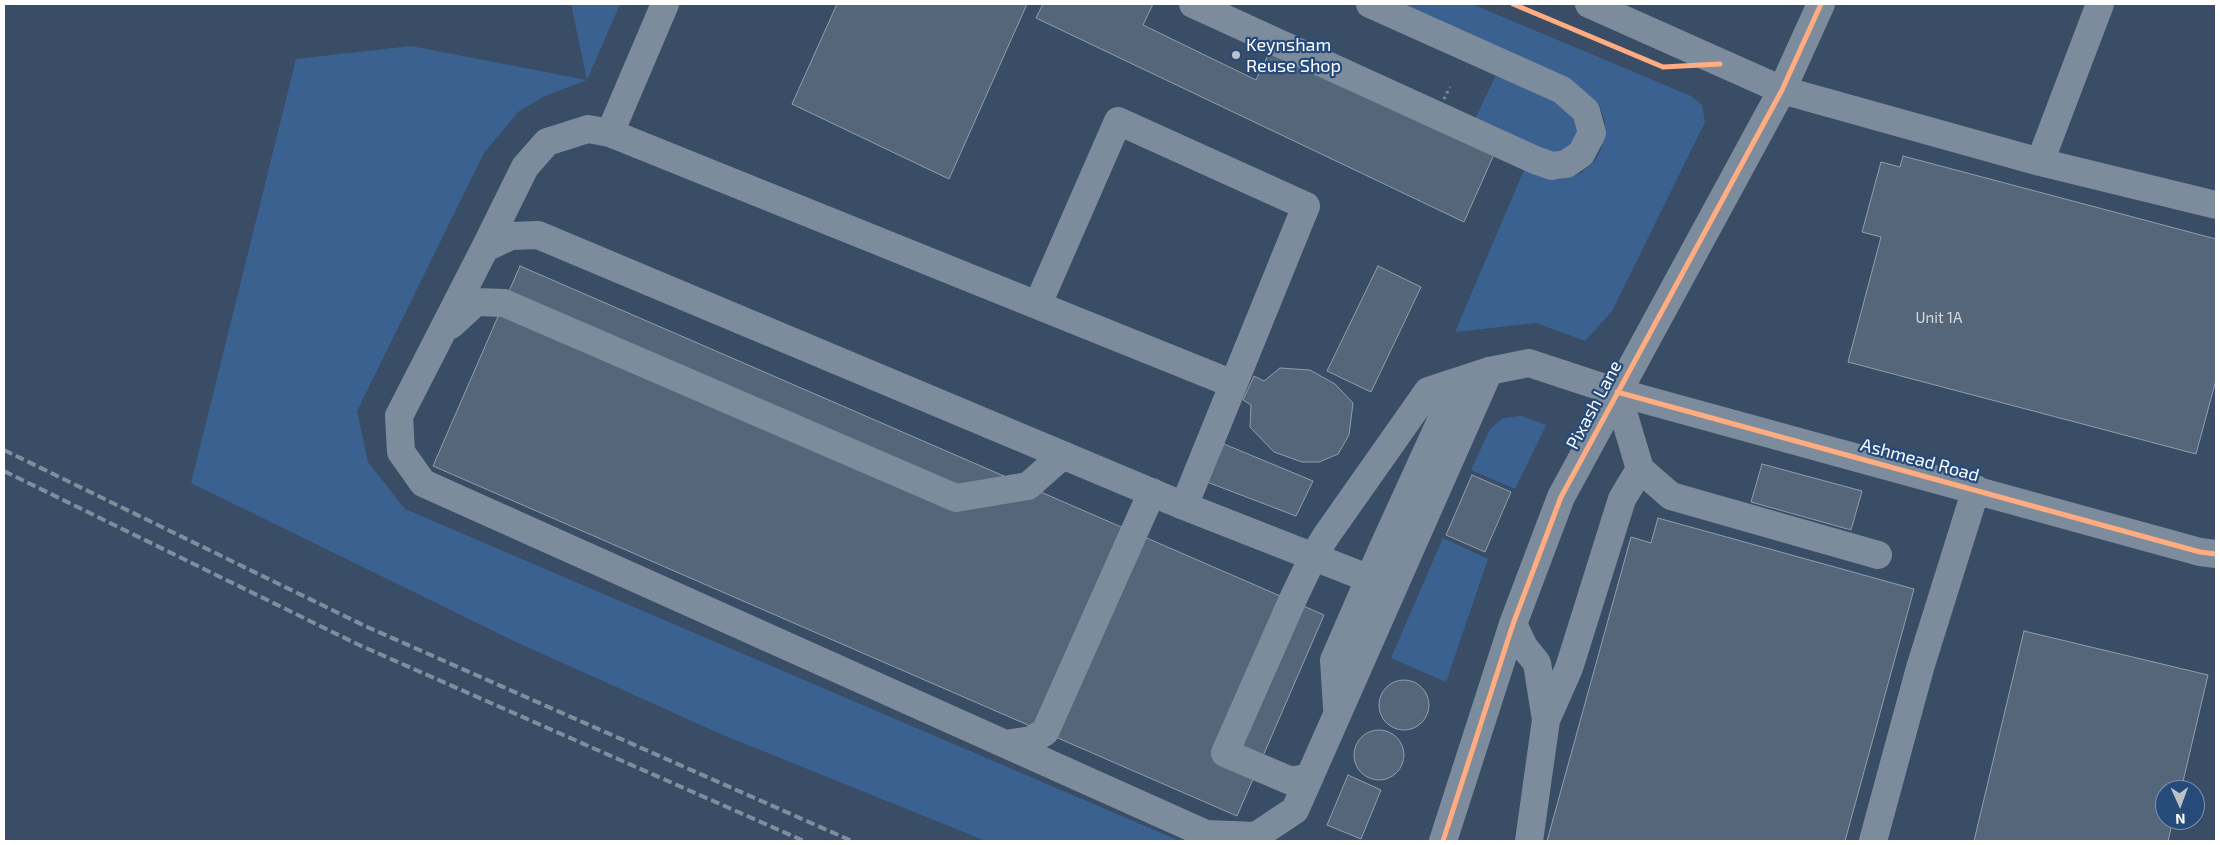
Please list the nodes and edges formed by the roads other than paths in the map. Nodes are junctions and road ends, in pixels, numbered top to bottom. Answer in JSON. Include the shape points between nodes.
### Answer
{"nodes":[{"id":1,"x":666,"y":4,"type":"edge"},
{"id":2,"x":1193,"y":4,"type":"edge"},
{"id":3,"x":1370,"y":4,"type":"edge"},
{"id":4,"x":1589,"y":4,"type":"edge"},
{"id":5,"x":1821,"y":4,"type":"edge"},
{"id":6,"x":2100,"y":4,"type":"edge"},
{"id":7,"x":1782,"y":90,"type":"junction"},
{"id":8,"x":610,"y":133,"type":"junction"},
{"id":9,"x":2040,"y":162,"type":"junction"},
{"id":10,"x":2216,"y":205,"type":"edge"},
{"id":11,"x":485,"y":248,"type":"junction"},
{"id":12,"x":1038,"y":304,"type":"junction"},
{"id":13,"x":442,"y":333,"type":"junction"},
{"id":14,"x":1489,"y":370,"type":"junction"},
{"id":15,"x":1459,"y":381,"type":"junction"},
{"id":16,"x":1233,"y":384,"type":"junction"},
{"id":17,"x":1617,"y":392,"type":"junction"},
{"id":18,"x":1063,"y":455,"type":"junction"},
{"id":19,"x":1640,"y":468,"type":"junction"},
{"id":20,"x":1976,"y":489,"type":"junction"},
{"id":21,"x":1152,"y":492,"type":"junction"},
{"id":22,"x":1184,"y":506,"type":"junction"},
{"id":23,"x":2216,"y":554,"type":"edge"},
{"id":24,"x":1878,"y":555,"type":"dead end"},
{"id":25,"x":1313,"y":557,"type":"junction"},
{"id":26,"x":1370,"y":579,"type":"junction"},
{"id":27,"x":1513,"y":624,"type":"junction"},
{"id":28,"x":1338,"y":714,"type":"junction"},
{"id":29,"x":1546,"y":720,"type":"junction"},
{"id":30,"x":1005,"y":744,"type":"junction"},
{"id":31,"x":1310,"y":777,"type":"junction"},
{"id":32,"x":1443,"y":841,"type":"edge"},
{"id":33,"x":1529,"y":841,"type":"edge"},
{"id":34,"x":1873,"y":841,"type":"edge"}],
"edges":[{"from":1,"to":8,"type":"street"},
{"from":2,"to":3,"type":"street","via":[[1535,160],[1552,166],[1566,164],[1581,154],[1592,134],[1586,111],[1562,90]]},
{"from":4,"to":7,"type":"street"},
{"from":5,"to":7,"type":"street","name":"Pixash Lane"},
{"from":6,"to":9,"type":"street"},
{"from":7,"to":9,"type":"street"},
{"from":7,"to":17,"type":"street","name":"Pixash Lane"},
{"from":8,"to":11,"type":"street","via":[[588,129],[547,142],[525,167]]},
{"from":8,"to":12,"type":"street"},
{"from":9,"to":10,"type":"street"},
{"from":11,"to":13,"type":"street"},
{"from":11,"to":18,"type":"street","via":[[511,236],[538,235]]},
{"from":12,"to":16,"type":"street"},
{"from":12,"to":16,"type":"street","via":[[1118,121],[1306,206]]},
{"from":13,"to":18,"type":"street","via":[[476,302],[504,303],[956,498],[1028,486]]},
{"from":13,"to":30,"type":"street","via":[[399,416],[401,452],[423,483]]},
{"from":14,"to":15,"type":"street","name":"Ashmead Road"},
{"from":14,"to":17,"type":"street","name":"Ashmead Road","via":[[1529,364]]},
{"from":14,"to":28,"type":"street"},
{"from":15,"to":25,"type":"street","name":"Ashmead Road","via":[[1428,391]]},
{"from":15,"to":26,"type":"street"},
{"from":16,"to":22,"type":"street"},
{"from":17,"to":19,"type":"street"},
{"from":17,"to":20,"type":"street","name":"Ashmead Road"},
{"from":17,"to":27,"type":"street","name":"Pixash Lane","via":[[1560,497]]},
{"from":18,"to":21,"type":"street"},
{"from":19,"to":24,"type":"street","via":[[1671,496]]},
{"from":19,"to":29,"type":"street","via":[[1622,499],[1569,668]]},
{"from":20,"to":23,"type":"street","name":"Ashmead Road"},
{"from":20,"to":34,"type":"street","via":[[1920,668]]},
{"from":21,"to":22,"type":"street"},
{"from":21,"to":30,"type":"street","via":[[1045,732],[1031,740]]},
{"from":22,"to":25,"type":"street"},
{"from":25,"to":26,"type":"street"},
{"from":25,"to":31,"type":"street","name":"Ashmead Road","via":[[1225,753],[1290,781]]},
{"from":26,"to":28,"type":"street","via":[[1334,660]]},
{"from":27,"to":29,"type":"street","via":[[1524,647],[1537,663]]},
{"from":27,"to":32,"type":"street","name":"Pixash Lane"},
{"from":28,"to":31,"type":"street"},
{"from":29,"to":33,"type":"street"},
{"from":30,"to":31,"type":"street","via":[[1206,834],[1256,836],[1296,810]]}]}
